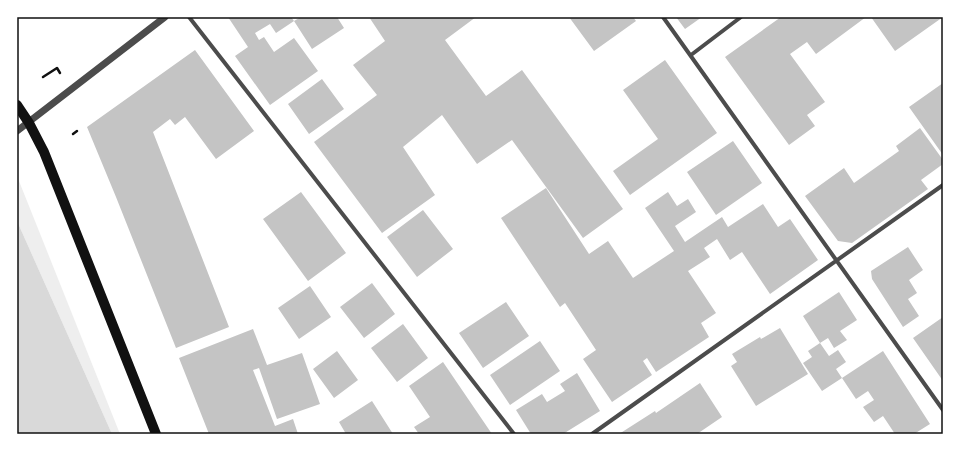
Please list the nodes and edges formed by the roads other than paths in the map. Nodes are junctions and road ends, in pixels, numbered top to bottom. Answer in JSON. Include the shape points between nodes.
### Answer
{"nodes":[{"id":1,"x":165,"y":17,"type":"edge"},
{"id":2,"x":189,"y":17,"type":"edge"},
{"id":3,"x":663,"y":17,"type":"edge"},
{"id":4,"x":741,"y":17,"type":"edge"},
{"id":5,"x":691,"y":54,"type":"junction"},
{"id":6,"x":17,"y":106,"type":"edge"},
{"id":7,"x":29,"y":123,"type":"junction"},
{"id":8,"x":17,"y":131,"type":"edge"},
{"id":9,"x":943,"y":185,"type":"edge"},
{"id":10,"x":837,"y":260,"type":"junction"},
{"id":11,"x":943,"y":410,"type":"edge"},
{"id":12,"x":156,"y":434,"type":"edge"},
{"id":13,"x":514,"y":434,"type":"edge"},
{"id":14,"x":592,"y":434,"type":"edge"}],
"edges":[{"from":1,"to":7,"type":"street"},
{"from":2,"to":13,"type":"street"},
{"from":3,"to":5,"type":"street"},
{"from":4,"to":5,"type":"street"},
{"from":5,"to":10,"type":"street"},
{"from":6,"to":7,"type":"main road"},
{"from":7,"to":8,"type":"street"},
{"from":7,"to":12,"type":"main road","via":[[59,185]]},
{"from":9,"to":10,"type":"street"},
{"from":10,"to":11,"type":"street"},
{"from":10,"to":14,"type":"street"}]}
